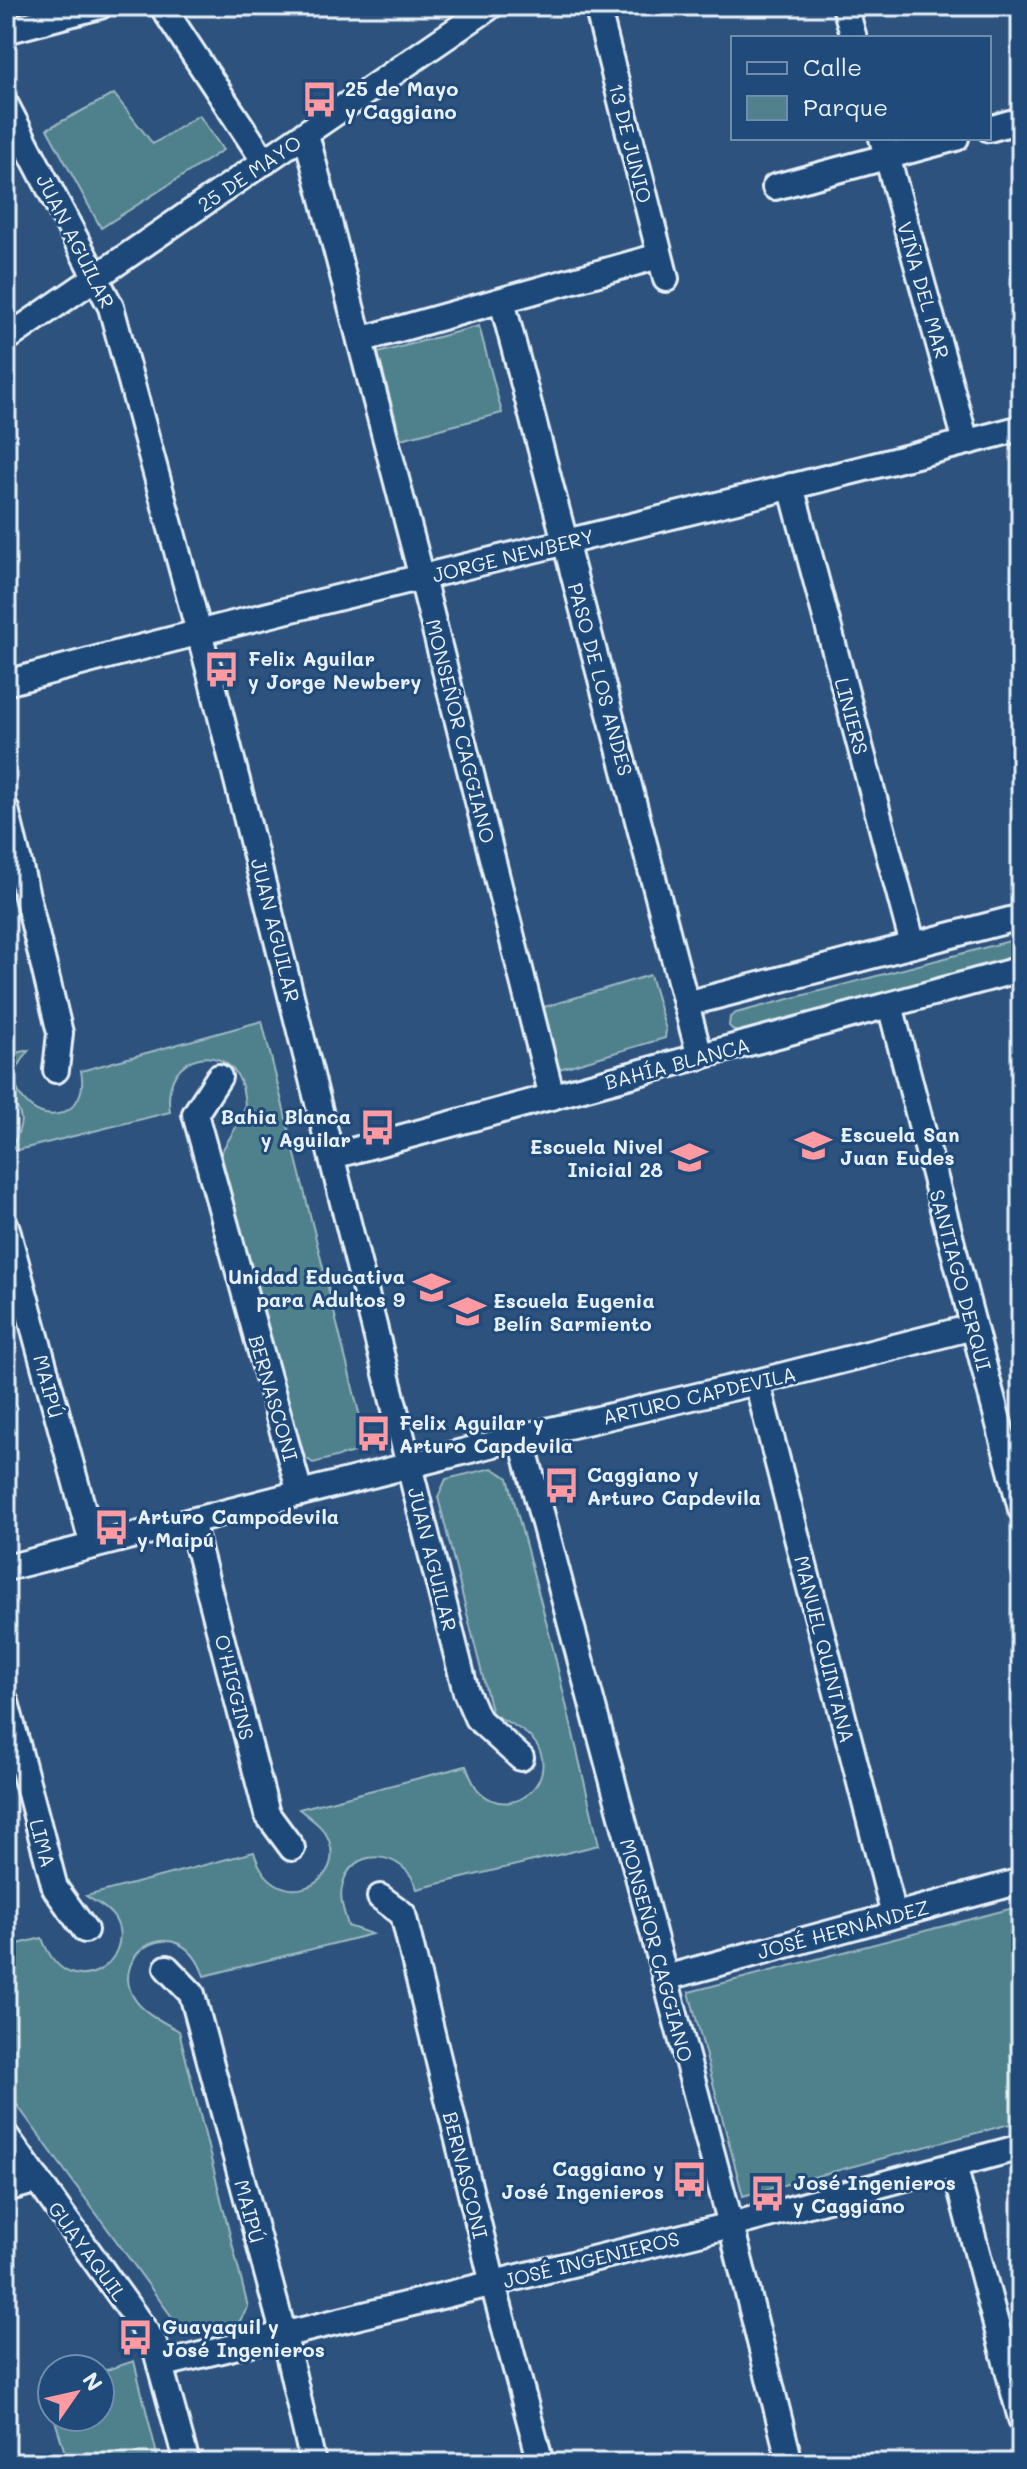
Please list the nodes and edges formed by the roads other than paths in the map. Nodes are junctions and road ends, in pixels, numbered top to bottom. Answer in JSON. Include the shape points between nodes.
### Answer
{"nodes":[{"id":1,"x":100,"y":6,"type":"edge"},
{"id":2,"x":162,"y":6,"type":"edge"},
{"id":3,"x":491,"y":6,"type":"edge"},
{"id":4,"x":597,"y":6,"type":"edge"},
{"id":5,"x":845,"y":6,"type":"edge"},
{"id":6,"x":6,"y":31,"type":"edge"},
{"id":7,"x":853,"y":36,"type":"edge"},
{"id":8,"x":6,"y":105,"type":"edge"},
{"id":9,"x":1021,"y":120,"type":"edge"},
{"id":10,"x":991,"y":128,"type":"edge"},
{"id":11,"x":306,"y":134,"type":"junction"},
{"id":12,"x":942,"y":140,"type":"edge"},
{"id":13,"x":15,"y":141,"type":"edge"},
{"id":14,"x":884,"y":148,"type":"edge"},
{"id":15,"x":265,"y":162,"type":"junction"},
{"id":16,"x":775,"y":187,"type":"dead end"},
{"id":17,"x":97,"y":277,"type":"junction"},
{"id":18,"x":502,"y":301,"type":"junction"},
{"id":19,"x":6,"y":339,"type":"edge"},
{"id":20,"x":360,"y":340,"type":"junction"},
{"id":21,"x":1021,"y":428,"type":"edge"},
{"id":22,"x":966,"y":442,"type":"junction"},
{"id":23,"x":791,"y":486,"type":"junction"},
{"id":24,"x":565,"y":543,"type":"junction"},
{"id":25,"x":422,"y":578,"type":"junction"},
{"id":26,"x":200,"y":631,"type":"junction"},
{"id":27,"x":6,"y":683,"type":"edge"},
{"id":28,"x":6,"y":809,"type":"edge"},
{"id":29,"x":1021,"y":917,"type":"edge"},
{"id":30,"x":913,"y":945,"type":"junction"},
{"id":31,"x":1021,"y":969,"type":"edge"},
{"id":32,"x":686,"y":1004,"type":"junction"},
{"id":33,"x":890,"y":1005,"type":"junction"},
{"id":34,"x":700,"y":1057,"type":"junction"},
{"id":35,"x":56,"y":1070,"type":"dead end"},
{"id":36,"x":219,"y":1077,"type":"dead end"},
{"id":37,"x":552,"y":1097,"type":"junction"},
{"id":38,"x":333,"y":1156,"type":"junction"},
{"id":39,"x":6,"y":1226,"type":"edge"},
{"id":40,"x":973,"y":1327,"type":"junction"},
{"id":41,"x":757,"y":1382,"type":"junction"},
{"id":42,"x":521,"y":1437,"type":"junction"},
{"id":43,"x":410,"y":1465,"type":"junction"},
{"id":44,"x":300,"y":1493,"type":"junction"},
{"id":45,"x":1021,"y":1509,"type":"edge"},
{"id":46,"x":191,"y":1521,"type":"junction"},
{"id":47,"x":93,"y":1546,"type":"junction"},
{"id":48,"x":6,"y":1568,"type":"edge"},
{"id":49,"x":6,"y":1702,"type":"edge"},
{"id":50,"x":521,"y":1758,"type":"dead end"},
{"id":51,"x":292,"y":1848,"type":"dead end"},
{"id":52,"x":1021,"y":1881,"type":"edge"},
{"id":53,"x":380,"y":1897,"type":"dead end"},
{"id":54,"x":894,"y":1915,"type":"junction"},
{"id":55,"x":85,"y":1930,"type":"dead end"},
{"id":56,"x":167,"y":1968,"type":"dead end"},
{"id":57,"x":665,"y":1978,"type":"junction"},
{"id":58,"x":6,"y":2136,"type":"edge"},
{"id":59,"x":1021,"y":2147,"type":"edge"},
{"id":60,"x":954,"y":2165,"type":"junction"},
{"id":61,"x":38,"y":2180,"type":"junction"},
{"id":62,"x":6,"y":2189,"type":"edge"},
{"id":63,"x":731,"y":2225,"type":"junction"},
{"id":64,"x":493,"y":2284,"type":"junction"},
{"id":65,"x":284,"y":2336,"type":"junction"},
{"id":66,"x":160,"y":2365,"type":"junction"},
{"id":67,"x":1021,"y":2419,"type":"edge"},
{"id":68,"x":187,"y":2463,"type":"edge"},
{"id":69,"x":313,"y":2463,"type":"edge"},
{"id":70,"x":541,"y":2463,"type":"edge"},
{"id":71,"x":790,"y":2463,"type":"edge"}],
"edges":[{"from":1,"to":6,"type":"street"},
{"from":2,"to":15,"type":"street"},
{"from":3,"to":11,"type":"street","name":"25 DE MAYO"},
{"from":4,"to":18,"type":"street","name":"13 DE JUNIO","via":[[662,267]]},
{"from":5,"to":7,"type":"street"},
{"from":8,"to":13,"type":"street","name":"JUAN AGUILAR"},
{"from":9,"to":10,"type":"street"},
{"from":11,"to":15,"type":"street","name":"25 DE MAYO"},
{"from":11,"to":20,"type":"street","name":"MONSEÑOR CAGGIANO"},
{"from":12,"to":14,"type":"street"},
{"from":13,"to":17,"type":"street","name":"JUAN AGUILAR"},
{"from":14,"to":16,"type":"street"},
{"from":14,"to":22,"type":"street","name":"VIÑA DEL MAR"},
{"from":15,"to":17,"type":"street","name":"25 DE MAYO"},
{"from":17,"to":19,"type":"street","name":"25 DE MAYO"},
{"from":17,"to":26,"type":"street","name":"JUAN AGUILAR","via":[[111,307]]},
{"from":18,"to":20,"type":"street"},
{"from":18,"to":24,"type":"street","name":"PASO DE LOS ANDES"},
{"from":20,"to":25,"type":"street","name":"MONSEÑOR CAGGIANO"},
{"from":21,"to":22,"type":"street","name":"JORGE NEWBERY"},
{"from":22,"to":23,"type":"street","name":"JORGE NEWBERY"},
{"from":23,"to":24,"type":"street","name":"JORGE NEWBERY"},
{"from":23,"to":30,"type":"street","name":"LINIERS"},
{"from":24,"to":25,"type":"street","name":"JORGE NEWBERY"},
{"from":24,"to":32,"type":"street","name":"PASO DE LOS ANDES"},
{"from":25,"to":26,"type":"street","name":"JORGE NEWBERY"},
{"from":25,"to":37,"type":"street","name":"MONSEÑOR CAGGIANO"},
{"from":26,"to":27,"type":"street","name":"JORGE NEWBERY"},
{"from":26,"to":38,"type":"street","name":"JUAN AGUILAR"},
{"from":28,"to":35,"type":"street","via":[[60,1033]]},
{"from":29,"to":30,"type":"street"},
{"from":30,"to":32,"type":"street"},
{"from":31,"to":33,"type":"street","name":"BAHÍA BLANCA"},
{"from":32,"to":34,"type":"street","name":"PASO DE LOS ANDES"},
{"from":33,"to":34,"type":"street","name":"BAHÍA BLANCA"},
{"from":33,"to":40,"type":"street","name":"SANTIAGO DERQUI"},
{"from":34,"to":37,"type":"street","name":"BAHÍA BLANCA"},
{"from":36,"to":44,"type":"street","name":"BERNASCONI","via":[[195,1114]]},
{"from":37,"to":38,"type":"street","name":"BAHÍA BLANCA"},
{"from":38,"to":43,"type":"street","name":"JUAN AGUILAR"},
{"from":39,"to":47,"type":"street","name":"MAIPÚ"},
{"from":40,"to":41,"type":"street","name":"ARTURO CAPDEVILA"},
{"from":40,"to":45,"type":"street","name":"SANTIAGO DERQUI"},
{"from":41,"to":42,"type":"street","name":"ARTURO CAPDEVILA"},
{"from":41,"to":54,"type":"street","name":"MANUEL QUINTANA"},
{"from":42,"to":43,"type":"street","name":"ARTURO CAPDEVILA"},
{"from":42,"to":57,"type":"street","name":"MONSEÑOR CAGGIANO"},
{"from":43,"to":44,"type":"street","name":"ARTURO CAPDEVILA"},
{"from":43,"to":50,"type":"street","name":"JUAN AGUILAR","via":[[466,1692],[477,1718]]},
{"from":44,"to":46,"type":"street","name":"ARTURO CAPDEVILA"},
{"from":46,"to":47,"type":"street","name":"ARTURO CAPDEVILA"},
{"from":46,"to":51,"type":"street","name":"O'HIGGINS","via":[[267,1814]]},
{"from":47,"to":48,"type":"street","name":"ARTURO CAPDEVILA"},
{"from":49,"to":55,"type":"street","name":"LIMA","via":[[55,1888]]},
{"from":52,"to":54,"type":"street","name":"JOSÉ HERNÁNDEZ"},
{"from":53,"to":64,"type":"street","name":"BERNASCONI","via":[[403,1914]]},
{"from":54,"to":57,"type":"street","name":"JOSÉ HERNÁNDEZ"},
{"from":56,"to":65,"type":"street","name":"MAIPÚ","via":[[192,1994]]},
{"from":57,"to":63,"type":"street","name":"MONSEÑOR CAGGIANO"},
{"from":58,"to":61,"type":"street","name":"GUAYAQUIL"},
{"from":59,"to":60,"type":"street","name":"JOSÉ INGENIEROS"},
{"from":60,"to":63,"type":"street","name":"JOSÉ INGENIEROS"},
{"from":60,"to":67,"type":"street"},
{"from":61,"to":62,"type":"street"},
{"from":61,"to":66,"type":"street","name":"GUAYAQUIL","via":[[154,2343]]},
{"from":63,"to":64,"type":"street","name":"JOSÉ INGENIEROS"},
{"from":63,"to":71,"type":"street","name":"MONSEÑOR CAGGIANO"},
{"from":64,"to":65,"type":"street","name":"JOSÉ INGENIEROS"},
{"from":64,"to":70,"type":"street","name":"BERNASCONI"},
{"from":65,"to":66,"type":"street","name":"JOSÉ INGENIEROS"},
{"from":65,"to":69,"type":"street","name":"MAIPÚ"},
{"from":66,"to":68,"type":"street","name":"GUAYAQUIL"}]}
